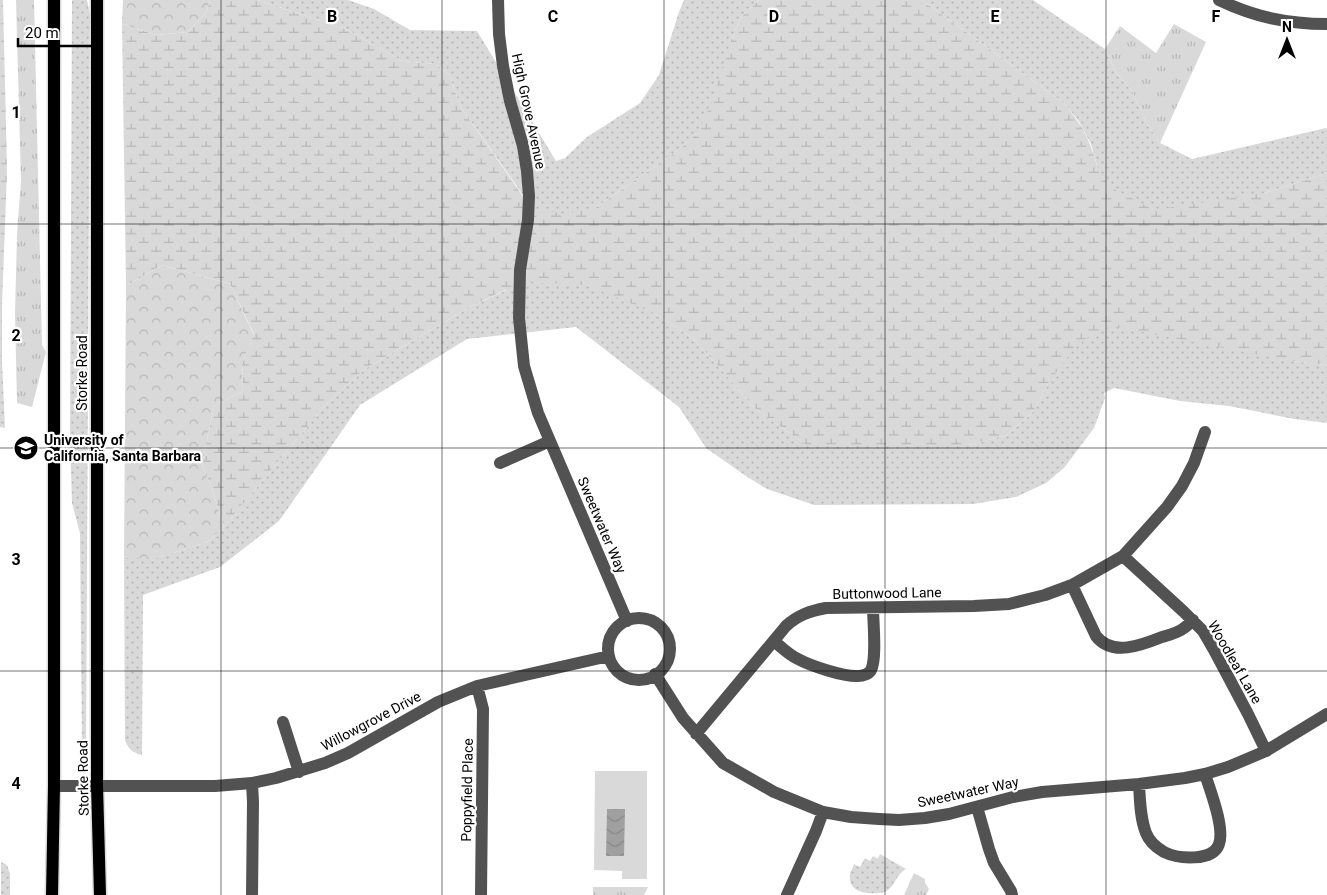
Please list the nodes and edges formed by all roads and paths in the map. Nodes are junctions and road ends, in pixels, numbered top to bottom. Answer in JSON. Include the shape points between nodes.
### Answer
{"nodes":[{"id":1,"x":54,"y":0,"type":"edge"},
{"id":2,"x":97,"y":0,"type":"edge"},
{"id":3,"x":498,"y":0,"type":"edge"},
{"id":4,"x":1219,"y":0,"type":"edge"},
{"id":5,"x":1327,"y":24,"type":"edge"},
{"id":6,"x":519,"y":318,"type":"joint"},
{"id":7,"x":1205,"y":432,"type":"dead end"},
{"id":8,"x":550,"y":441,"type":"junction"},
{"id":9,"x":500,"y":463,"type":"dead end"},
{"id":10,"x":1123,"y":556,"type":"junction"},
{"id":11,"x":1072,"y":585,"type":"junction"},
{"id":12,"x":873,"y":608,"type":"junction"},
{"id":13,"x":1192,"y":620,"type":"junction"},
{"id":14,"x":627,"y":621,"type":"junction"},
{"id":15,"x":774,"y":641,"type":"junction"},
{"id":16,"x":609,"y":656,"type":"junction"},
{"id":17,"x":655,"y":674,"type":"junction"},
{"id":18,"x":477,"y":686,"type":"junction"},
{"id":19,"x":1327,"y":714,"type":"edge"},
{"id":20,"x":283,"y":722,"type":"dead end"},
{"id":21,"x":696,"y":734,"type":"junction"},
{"id":22,"x":1266,"y":751,"type":"junction"},
{"id":23,"x":299,"y":772,"type":"junction"},
{"id":24,"x":1205,"y":774,"type":"junction"},
{"id":25,"x":252,"y":783,"type":"junction"},
{"id":26,"x":1138,"y":784,"type":"junction"},
{"id":27,"x":98,"y":785,"type":"junction"},
{"id":28,"x":54,"y":786,"type":"junction"},
{"id":29,"x":977,"y":807,"type":"junction"},
{"id":30,"x":823,"y":812,"type":"junction"},
{"id":31,"x":52,"y":895,"type":"edge"},
{"id":32,"x":100,"y":895,"type":"edge"},
{"id":33,"x":252,"y":895,"type":"edge"},
{"id":34,"x":481,"y":895,"type":"edge"},
{"id":35,"x":786,"y":895,"type":"edge"},
{"id":36,"x":1012,"y":895,"type":"edge"}],
"edges":[{"from":1,"to":28,"type":"main road","name":"Storke Road"},
{"from":2,"to":27,"type":"main road","name":"Storke Road"},
{"from":3,"to":6,"type":"street","name":"High Grove Avenue","via":[[503,66],[527,171],[529,196],[520,270]]},
{"from":4,"to":5,"type":"street","via":[[1265,18]]},
{"from":6,"to":8,"type":"street","name":"Sweetwater Way","via":[[524,366]]},
{"from":7,"to":10,"type":"street","name":"Buttonwood Lane","via":[[1182,486]]},
{"from":8,"to":9,"type":"street"},
{"from":8,"to":14,"type":"street","name":"Sweetwater Way"},
{"from":10,"to":11,"type":"street","name":"Buttonwood Lane"},
{"from":10,"to":13,"type":"street","name":"Woodleaf Lane"},
{"from":11,"to":12,"type":"street","name":"Buttonwood Lane","via":[[1009,604]]},
{"from":11,"to":13,"type":"street","via":[[1096,636],[1106,645],[1133,646],[1176,632]]},
{"from":12,"to":15,"type":"street","name":"Buttonwood Lane","via":[[812,611],[794,619]]},
{"from":12,"to":15,"type":"street","via":[[874,661],[872,669],[864,675],[836,673],[798,659]]},
{"from":13,"to":22,"type":"street","name":"Woodleaf Lane","via":[[1214,650]]},
{"from":14,"to":16,"type":"street","via":[[612,635],[608,645]]},
{"from":14,"to":17,"type":"street","via":[[636,618],[654,622],[667,636],[670,655]]},
{"from":15,"to":21,"type":"street","name":"Buttonwood Lane"},
{"from":16,"to":17,"type":"street","via":[[613,666],[630,678],[640,680]]},
{"from":16,"to":18,"type":"street","name":"Willowgrove Drive"},
{"from":17,"to":21,"type":"street","name":"Sweetwater Way"},
{"from":18,"to":23,"type":"street","name":"Willowgrove Drive","via":[[438,702],[348,752]]},
{"from":18,"to":34,"type":"street","name":"Poppyfield Place","via":[[482,709]]},
{"from":19,"to":22,"type":"street","name":"Sweetwater Way"},
{"from":20,"to":23,"type":"street"},
{"from":21,"to":30,"type":"street","name":"Sweetwater Way","via":[[724,763],[774,792]]},
{"from":22,"to":24,"type":"street","name":"Sweetwater Way"},
{"from":23,"to":25,"type":"street","name":"Willowgrove Drive"},
{"from":24,"to":26,"type":"street","name":"Sweetwater Way"},
{"from":24,"to":26,"type":"street","via":[[1221,833],[1216,850],[1204,856],[1173,855],[1152,842],[1146,834]]},
{"from":25,"to":27,"type":"street","name":"Willowgrove Drive","via":[[215,786]]},
{"from":25,"to":33,"type":"street"},
{"from":26,"to":29,"type":"street","name":"Sweetwater Way","via":[[1042,792]]},
{"from":27,"to":28,"type":"street","name":"Willowgrove Drive"},
{"from":27,"to":32,"type":"main road","name":"Storke Road"},
{"from":28,"to":31,"type":"main road","name":"Storke Road"},
{"from":29,"to":30,"type":"street","name":"Sweetwater Way","via":[[899,820]]},
{"from":29,"to":36,"type":"street","via":[[994,862]]},
{"from":30,"to":35,"type":"street"}]}
